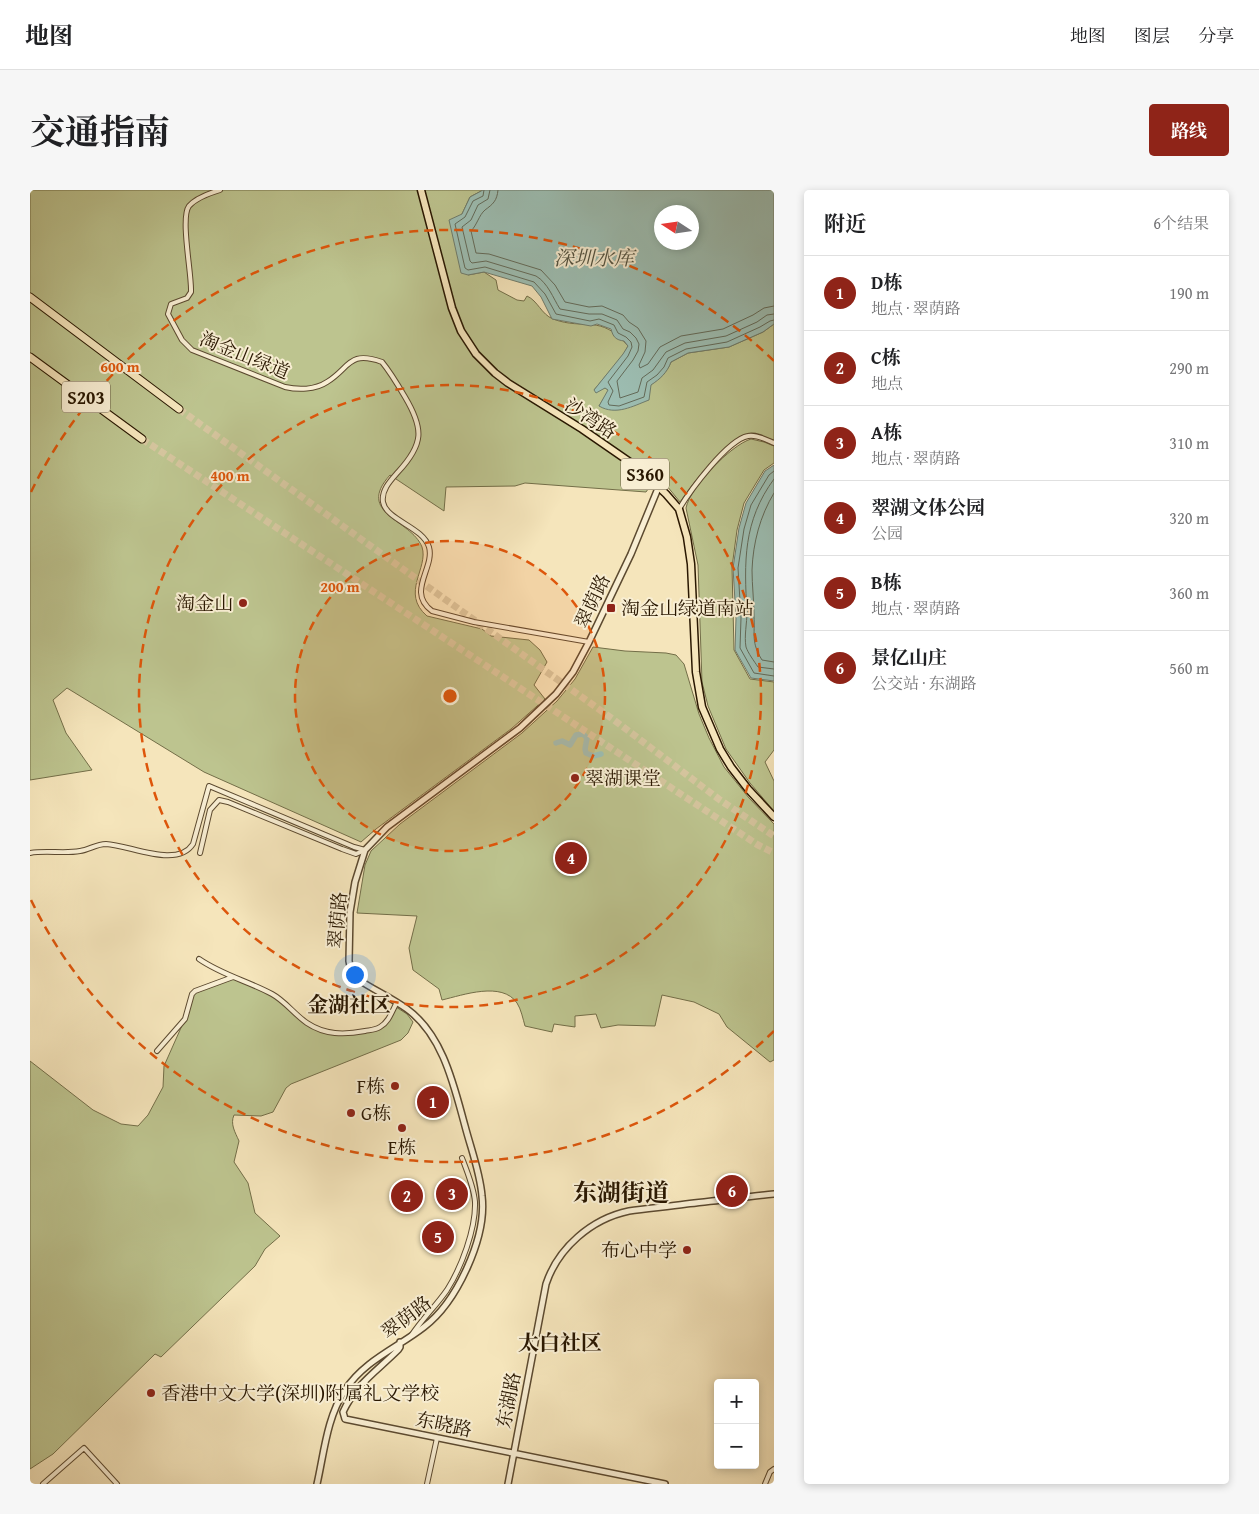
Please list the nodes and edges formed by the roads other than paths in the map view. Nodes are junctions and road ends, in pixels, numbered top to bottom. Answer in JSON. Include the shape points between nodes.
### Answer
{"nodes":[{"id":1,"x":220,"y":190,"type":"edge"},
{"id":2,"x":421,"y":190,"type":"edge"},
{"id":3,"x":30,"y":297,"type":"edge"},
{"id":4,"x":30,"y":357,"type":"edge"},
{"id":5,"x":179,"y":408,"type":"tunnel mouth"},
{"id":6,"x":142,"y":438,"type":"tunnel mouth"},
{"id":7,"x":774,"y":443,"type":"edge"},
{"id":8,"x":659,"y":486,"type":"junction"},
{"id":9,"x":679,"y":509,"type":"junction"},
{"id":10,"x":589,"y":642,"type":"junction"},
{"id":11,"x":774,"y":817,"type":"edge"},
{"id":12,"x":365,"y":850,"type":"junction"},
{"id":13,"x":30,"y":853,"type":"edge"},
{"id":14,"x":200,"y":853,"type":"dead end"},
{"id":15,"x":200,"y":959,"type":"dead end"},
{"id":16,"x":233,"y":977,"type":"junction"},
{"id":17,"x":397,"y":1002,"type":"junction"},
{"id":18,"x":157,"y":1051,"type":"dead end"},
{"id":19,"x":462,"y":1158,"type":"dead end"},
{"id":20,"x":774,"y":1194,"type":"edge"},
{"id":21,"x":411,"y":1336,"type":"junction"},
{"id":22,"x":400,"y":1342,"type":"junction"},
{"id":23,"x":437,"y":1438,"type":"junction"},
{"id":24,"x":514,"y":1454,"type":"junction"},
{"id":25,"x":774,"y":1469,"type":"edge"},
{"id":26,"x":43,"y":1484,"type":"edge"},
{"id":27,"x":117,"y":1484,"type":"edge"},
{"id":28,"x":317,"y":1484,"type":"edge"},
{"id":29,"x":427,"y":1484,"type":"edge"},
{"id":30,"x":508,"y":1484,"type":"edge"},
{"id":31,"x":665,"y":1484,"type":"edge"},
{"id":32,"x":765,"y":1484,"type":"edge"}],
"edges":[{"from":1,"to":10,"type":"street","name":"淘金山绿道","via":[[191,204],[187,211],[191,292],[187,298],[171,304],[168,314],[185,345],[293,389],[320,386],[346,364],[359,358],[382,362],[414,411],[420,429],[413,450],[386,488],[383,500],[386,509],[418,532],[428,544],[430,550],[422,586],[426,607],[474,622]]},
{"from":2,"to":8,"type":"main road","name":"沙湾路","number":"S360","via":[[452,308],[461,331],[476,354],[508,383],[628,460]]},
{"from":3,"to":5,"type":"highway","number":"S203"},
{"from":4,"to":6,"type":"highway","number":"S203"},
{"from":7,"to":9,"type":"street","via":[[748,436],[734,443],[700,477]]},
{"from":8,"to":9,"type":"main road","name":"沙湾路","number":"S360"},
{"from":8,"to":10,"type":"street","name":"翠荫路"},
{"from":9,"to":11,"type":"main road","name":"沙湾路","number":"S360","via":[[691,564],[696,672],[702,707],[731,767]]},
{"from":10,"to":12,"type":"street","name":"翠荫路","via":[[567,681],[531,719],[387,828]]},
{"from":12,"to":13,"type":"street","via":[[209,786],[193,844],[182,854],[142,852],[106,844],[93,845],[81,851]]},
{"from":12,"to":14,"type":"street","via":[[356,854],[219,800],[210,810]]},
{"from":12,"to":17,"type":"street","name":"翠荫路","via":[[350,912],[348,961],[353,975]]},
{"from":15,"to":16,"type":"street"},
{"from":16,"to":17,"type":"street","via":[[270,993],[306,1023],[332,1033],[347,1034],[380,1027],[388,1020]]},
{"from":16,"to":18,"type":"street","via":[[195,991],[186,1019]]},
{"from":17,"to":21,"type":"street","name":"翠荫路","via":[[429,1032],[445,1062],[478,1171],[482,1198],[475,1244],[458,1286],[444,1308]]},
{"from":19,"to":21,"type":"street","via":[[475,1203],[467,1244],[450,1285]]},
{"from":20,"to":24,"type":"street","name":"东湖路","via":[[630,1211],[599,1222],[575,1238],[555,1263],[546,1284]]},
{"from":21,"to":22,"type":"street","name":"翠荫路"},
{"from":22,"to":23,"type":"street","name":"东晓路","via":[[398,1350],[353,1394],[343,1417]]},
{"from":22,"to":28,"type":"street","name":"翠荫路","via":[[368,1364],[345,1390],[331,1420]]},
{"from":23,"to":24,"type":"street","name":"东晓路"},
{"from":23,"to":29,"type":"street"},
{"from":24,"to":30,"type":"street","name":"东湖路"},
{"from":24,"to":31,"type":"street","name":"东晓路"},
{"from":25,"to":32,"type":"street"},
{"from":26,"to":27,"type":"street","via":[[84,1448]]}]}
